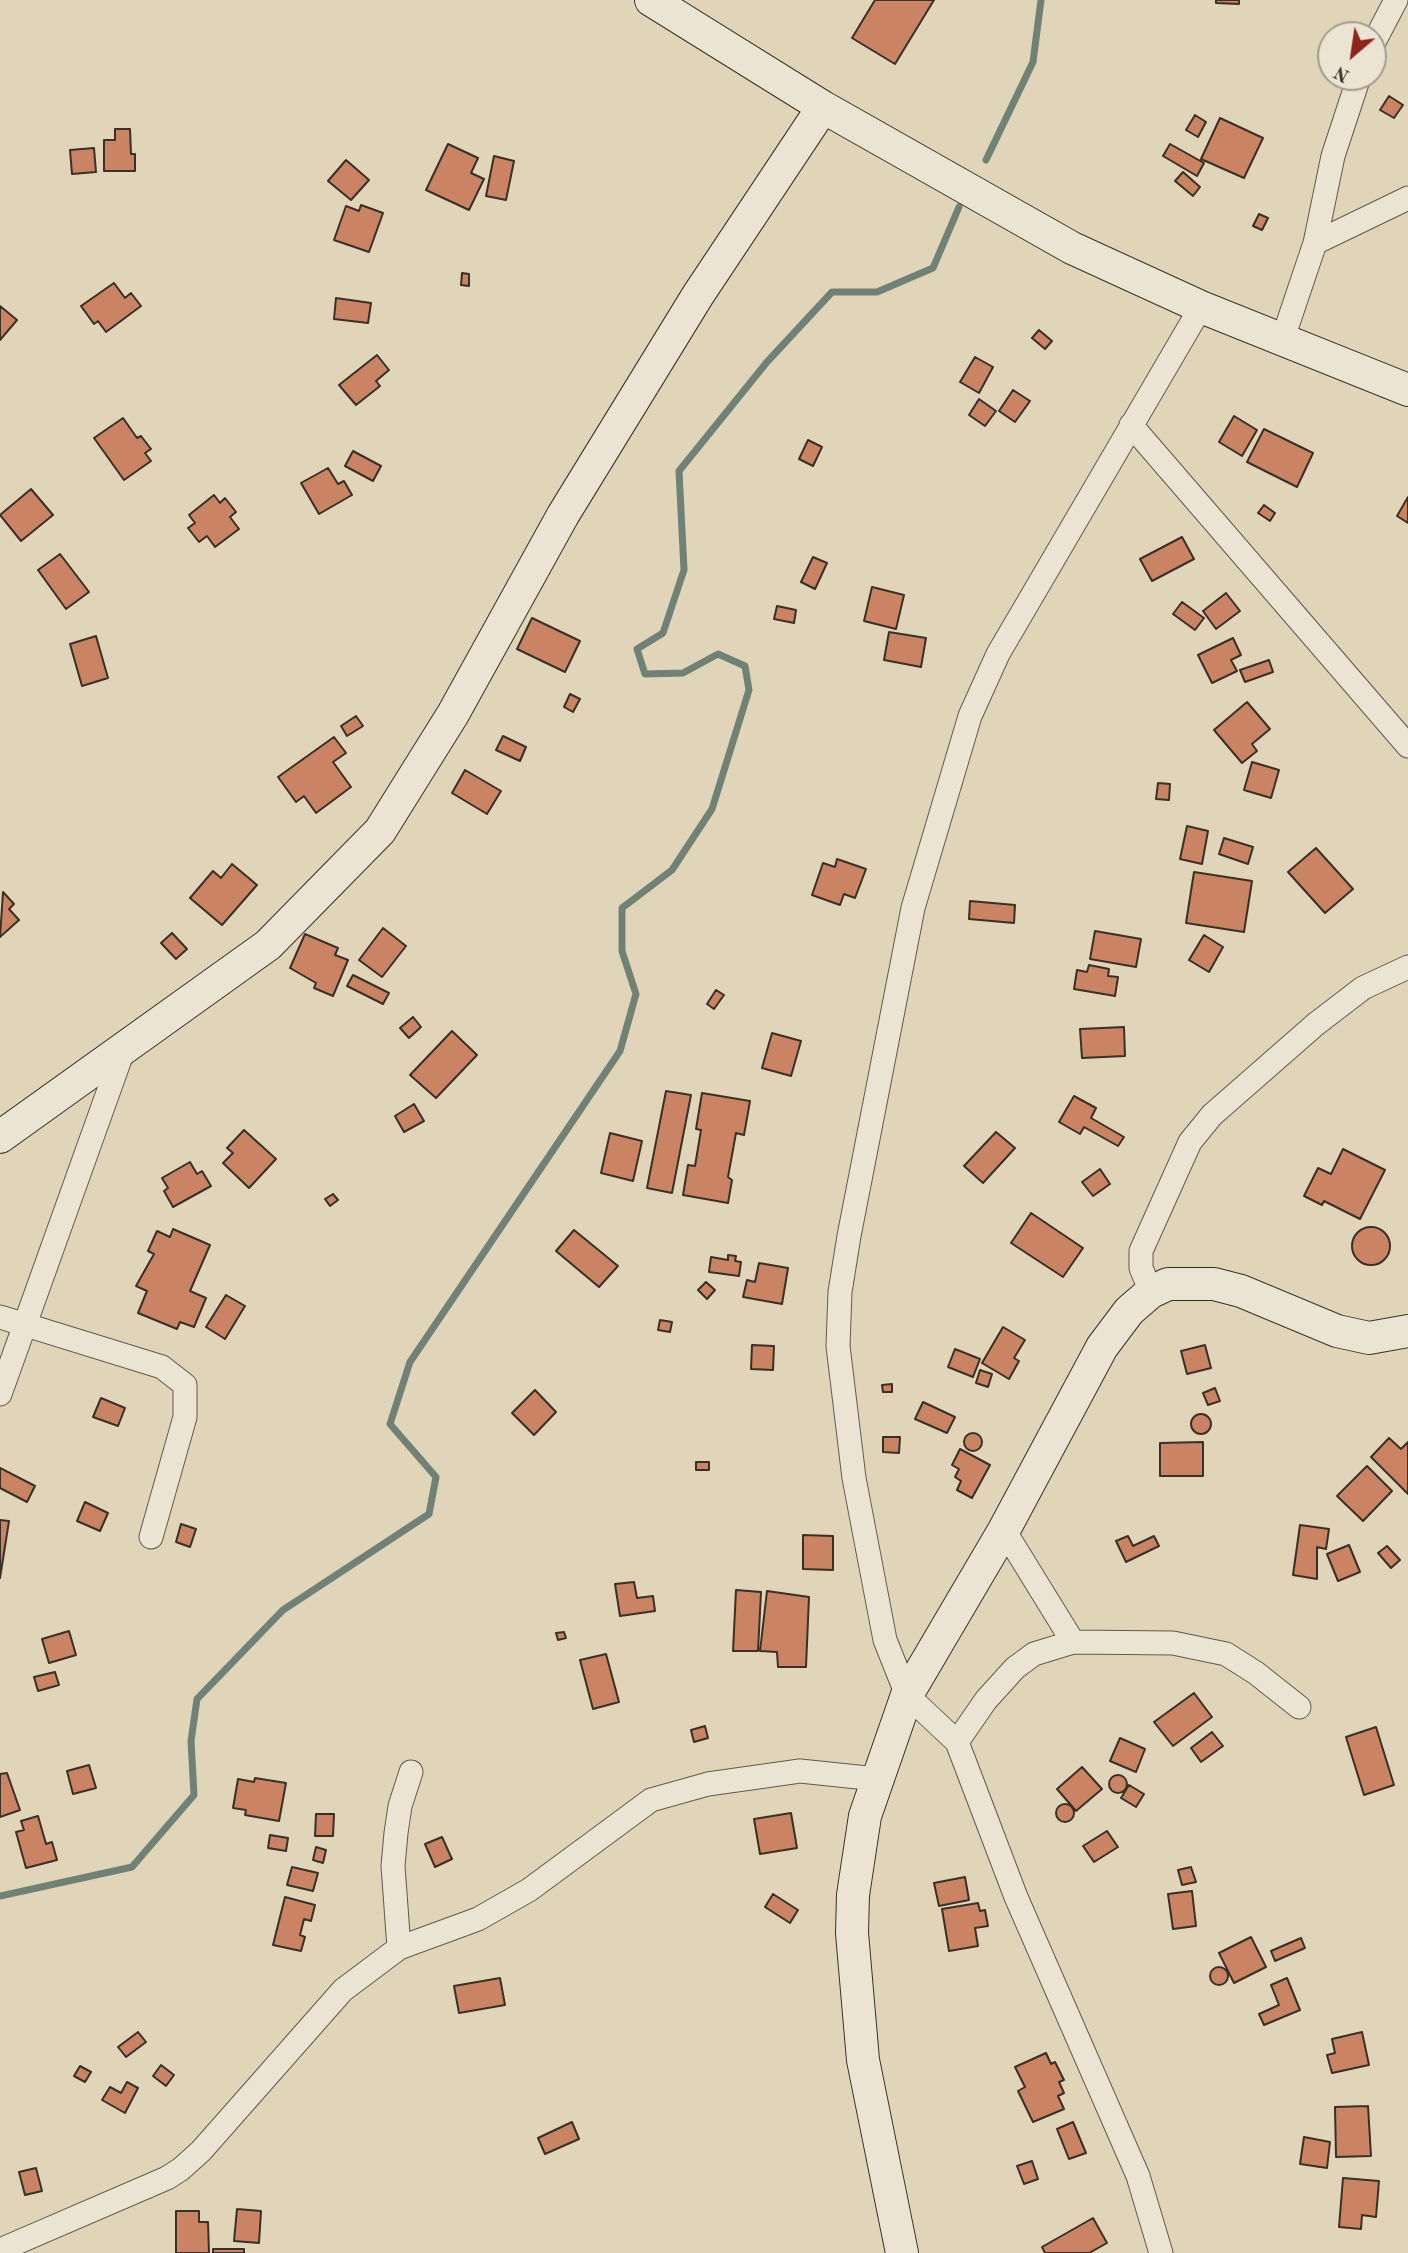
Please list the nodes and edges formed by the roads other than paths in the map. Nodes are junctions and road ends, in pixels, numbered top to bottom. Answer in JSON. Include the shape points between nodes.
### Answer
{"nodes":[{"id":1,"x":650,"y":0,"type":"edge"},
{"id":2,"x":1396,"y":0,"type":"edge"},
{"id":3,"x":1385,"y":21,"type":"edge"},
{"id":4,"x":1354,"y":91,"type":"edge"},
{"id":5,"x":823,"y":107,"type":"junction"},
{"id":6,"x":1408,"y":198,"type":"edge"},
{"id":7,"x":1315,"y":243,"type":"junction"},
{"id":8,"x":1201,"y":307,"type":"junction"},
{"id":9,"x":1282,"y":341,"type":"junction"},
{"id":10,"x":1408,"y":390,"type":"edge"},
{"id":11,"x":1131,"y":425,"type":"junction"},
{"id":12,"x":1408,"y":746,"type":"edge"},
{"id":13,"x":1408,"y":967,"type":"edge"},
{"id":14,"x":124,"y":1048,"type":"junction"},
{"id":15,"x":0,"y":1137,"type":"edge"},
{"id":16,"x":1151,"y":1292,"type":"junction"},
{"id":17,"x":0,"y":1317,"type":"edge"},
{"id":18,"x":25,"y":1326,"type":"junction"},
{"id":19,"x":1408,"y":1331,"type":"edge"},
{"id":20,"x":0,"y":1394,"type":"edge"},
{"id":21,"x":1004,"y":1530,"type":"junction"},
{"id":22,"x":151,"y":1537,"type":"dead end"},
{"id":23,"x":1073,"y":1642,"type":"junction"},
{"id":24,"x":907,"y":1695,"type":"junction"},
{"id":25,"x":1299,"y":1707,"type":"dead end"},
{"id":26,"x":957,"y":1742,"type":"junction"},
{"id":27,"x":411,"y":1772,"type":"dead end"},
{"id":28,"x":877,"y":1779,"type":"junction"},
{"id":29,"x":398,"y":1948,"type":"junction"},
{"id":30,"x":0,"y":2250,"type":"edge"},
{"id":31,"x":902,"y":2253,"type":"edge"},
{"id":32,"x":1161,"y":2253,"type":"edge"}],
"edges":[{"from":1,"to":5,"type":"street"},
{"from":2,"to":3,"type":"street"},
{"from":4,"to":7,"type":"street","via":[[1333,156]]},
{"from":5,"to":8,"type":"street","via":[[1072,248]]},
{"from":5,"to":14,"type":"street","via":[[698,295],[562,515],[453,713],[380,831],[268,946]]},
{"from":6,"to":7,"type":"street"},
{"from":7,"to":9,"type":"street"},
{"from":8,"to":9,"type":"street"},
{"from":8,"to":11,"type":"street"},
{"from":9,"to":10,"type":"street"},
{"from":11,"to":12,"type":"street"},
{"from":11,"to":24,"type":"street","via":[[998,654],[970,716],[913,908],[849,1236],[838,1346],[854,1478],[885,1640]]},
{"from":13,"to":16,"type":"street","via":[[1363,988],[1271,1061],[1205,1124],[1179,1161],[1144,1240],[1139,1259]]},
{"from":14,"to":15,"type":"street"},
{"from":14,"to":18,"type":"street"},
{"from":16,"to":19,"type":"street","via":[[1168,1284],[1214,1284],[1337,1331],[1369,1338]]},
{"from":16,"to":21,"type":"street","via":[[1129,1311],[1102,1347]]},
{"from":17,"to":18,"type":"street"},
{"from":18,"to":20,"type":"street"},
{"from":18,"to":22,"type":"street","via":[[162,1367],[185,1385],[185,1417]]},
{"from":21,"to":23,"type":"street"},
{"from":21,"to":24,"type":"street"},
{"from":23,"to":25,"type":"street","via":[[1173,1643],[1216,1651],[1240,1662]]},
{"from":23,"to":26,"type":"street","via":[[1034,1654],[1015,1668]]},
{"from":24,"to":26,"type":"street"},
{"from":24,"to":28,"type":"street"},
{"from":26,"to":32,"type":"street","via":[[1021,1909],[1138,2176]]},
{"from":27,"to":29,"type":"street","via":[[400,1806],[393,1866]]},
{"from":28,"to":29,"type":"street","via":[[800,1771],[708,1784],[651,1800],[529,1890],[478,1919]]},
{"from":28,"to":31,"type":"street","via":[[865,1816],[853,1895],[853,1957],[863,2060]]},
{"from":29,"to":30,"type":"street","via":[[343,1990],[181,2169]]}]}
